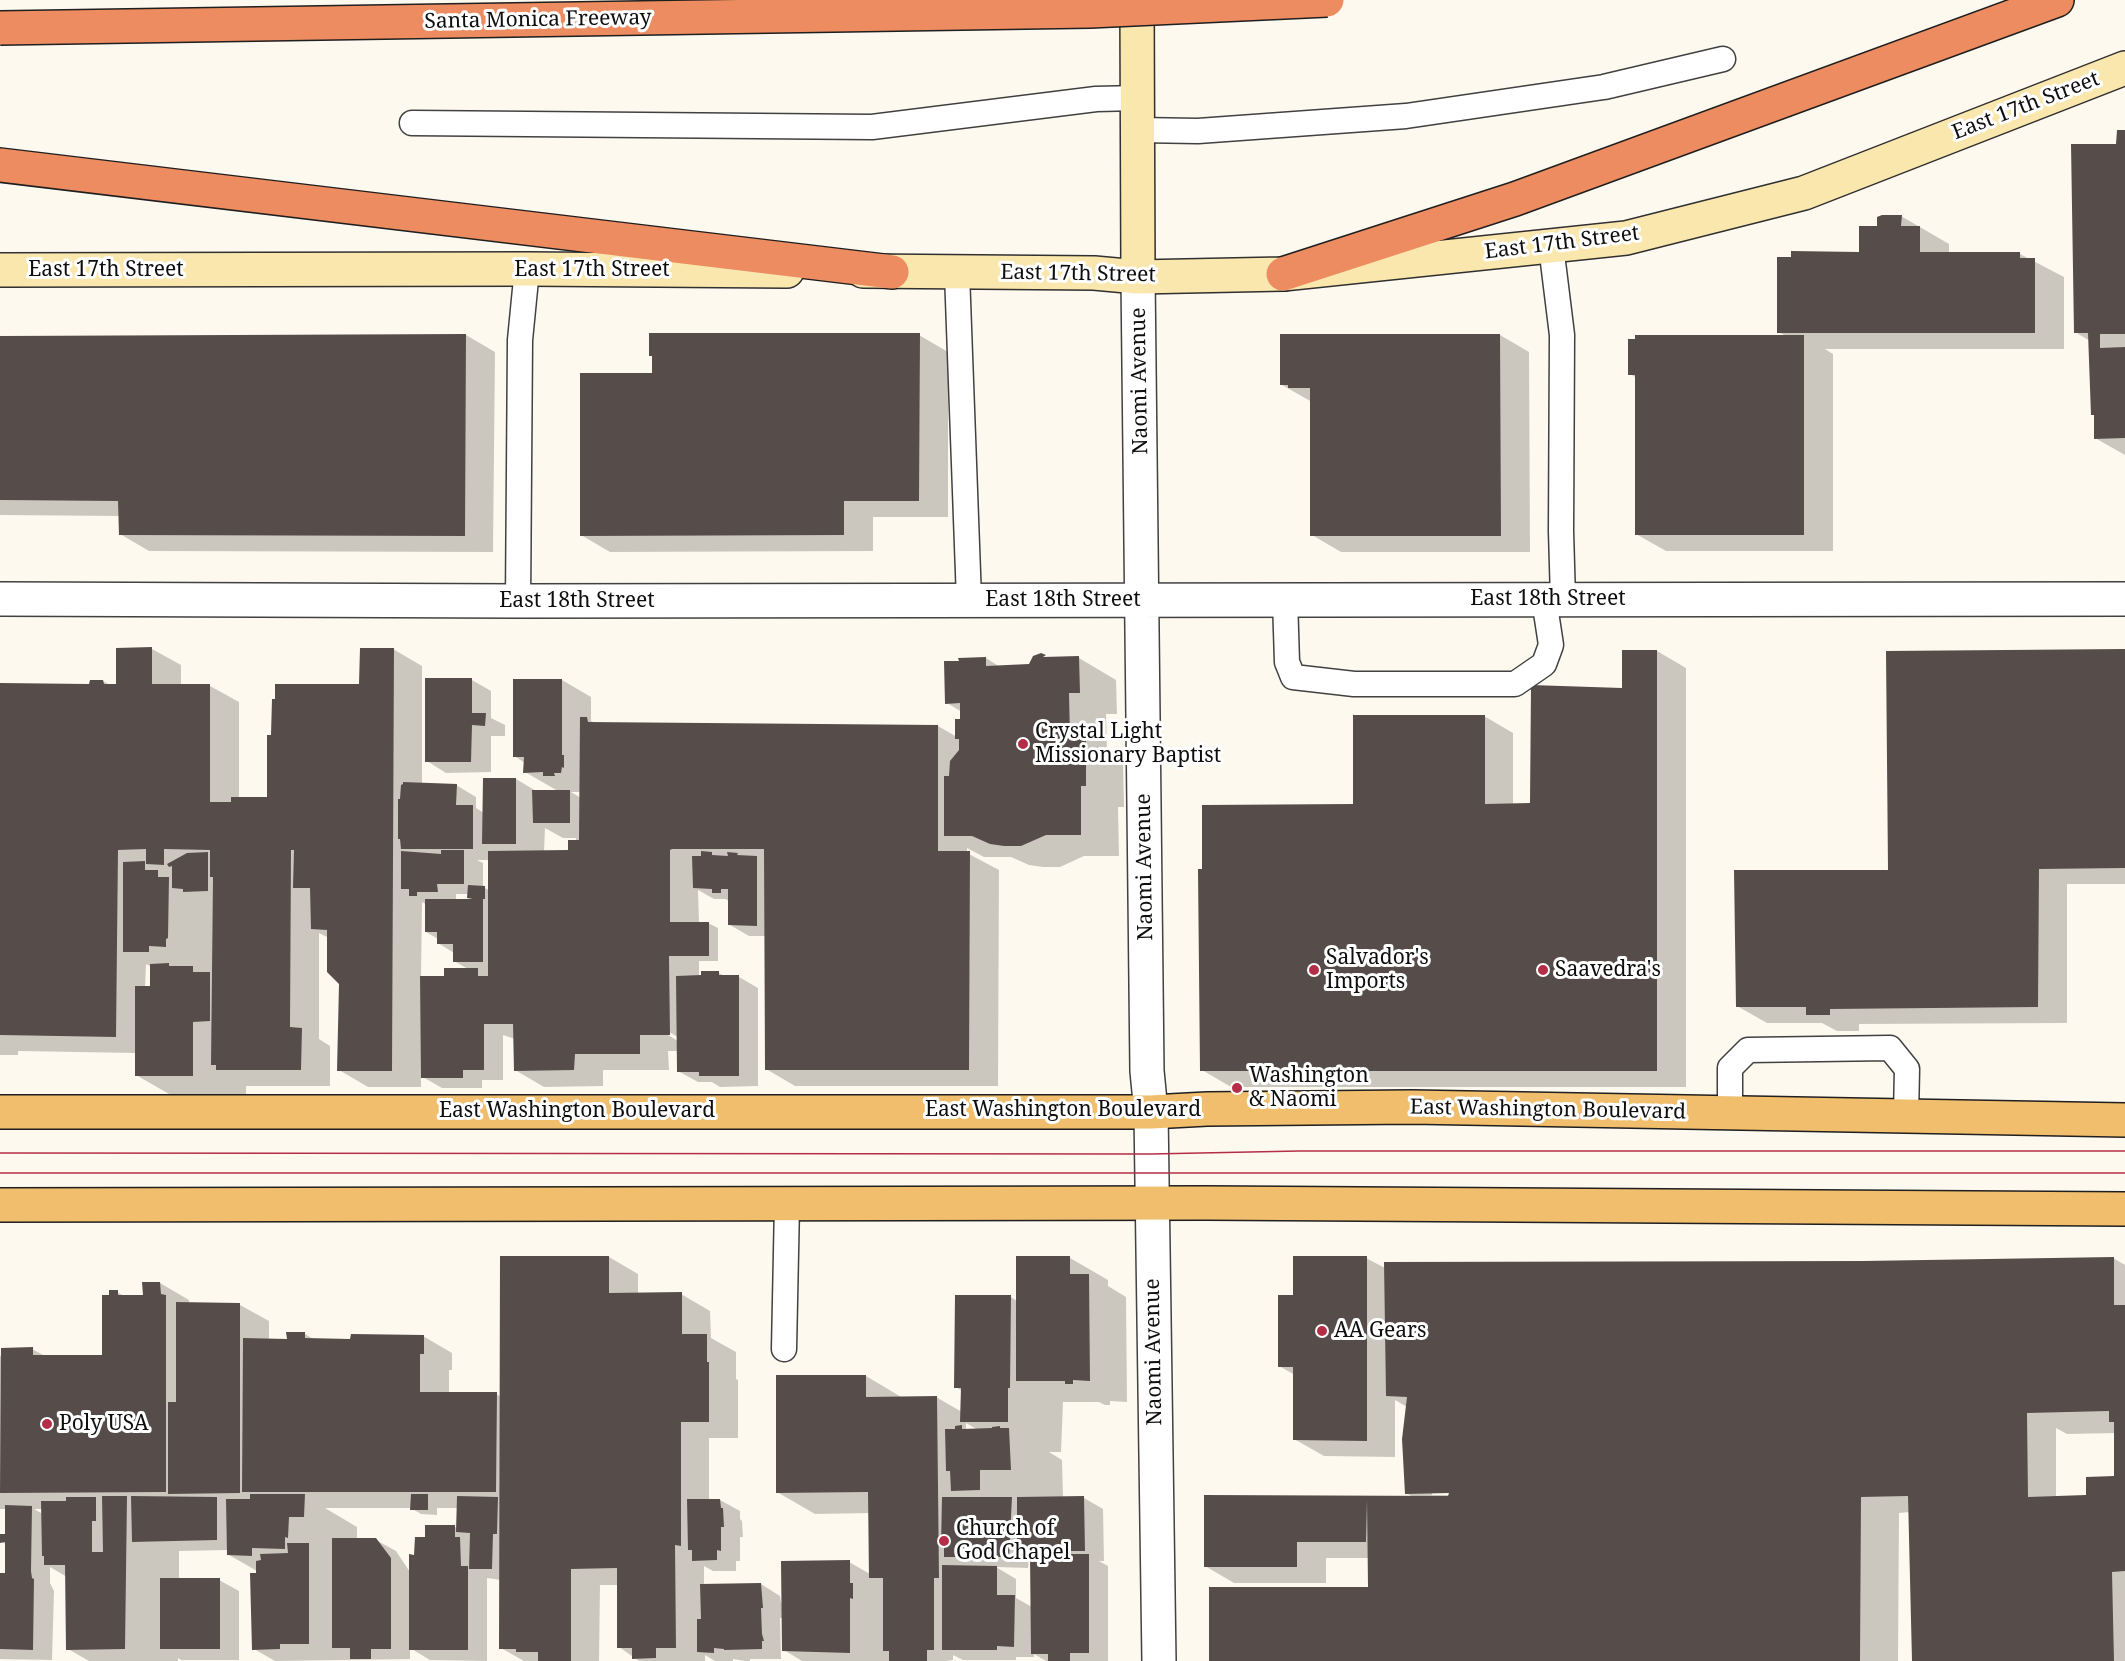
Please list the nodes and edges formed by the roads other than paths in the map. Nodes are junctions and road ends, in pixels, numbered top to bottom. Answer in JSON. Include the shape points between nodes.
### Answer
{"nodes":[{"id":1,"x":1137,"y":0,"type":"edge"},
{"id":2,"x":1327,"y":0,"type":"edge"},
{"id":3,"x":2057,"y":0,"type":"edge"},
{"id":4,"x":0,"y":28,"type":"edge"},
{"id":5,"x":1723,"y":59,"type":"dead end"},
{"id":6,"x":2125,"y":68,"type":"edge"},
{"id":7,"x":1138,"y":98,"type":"junction"},
{"id":8,"x":412,"y":123,"type":"dead end"},
{"id":9,"x":1138,"y":130,"type":"junction"},
{"id":10,"x":0,"y":165,"type":"edge"},
{"id":11,"x":1551,"y":246,"type":"junction"},
{"id":12,"x":527,"y":269,"type":"junction"},
{"id":13,"x":0,"y":270,"type":"edge"},
{"id":14,"x":892,"y":272,"type":"junction"},
{"id":15,"x":957,"y":273,"type":"junction"},
{"id":16,"x":1283,"y":274,"type":"junction"},
{"id":17,"x":1138,"y":277,"type":"junction"},
{"id":18,"x":0,"y":599,"type":"edge"},
{"id":19,"x":1285,"y":599,"type":"junction"},
{"id":20,"x":1554,"y":599,"type":"junction"},
{"id":21,"x":2125,"y":599,"type":"edge"},
{"id":22,"x":969,"y":600,"type":"junction"},
{"id":23,"x":1142,"y":600,"type":"junction"},
{"id":24,"x":518,"y":601,"type":"junction"},
{"id":25,"x":0,"y":1112,"type":"edge"},
{"id":26,"x":1151,"y":1112,"type":"junction"},
{"id":27,"x":1730,"y":1113,"type":"junction"},
{"id":28,"x":1906,"y":1116,"type":"junction"},
{"id":29,"x":2125,"y":1120,"type":"edge"},
{"id":30,"x":1151,"y":1203,"type":"junction"},
{"id":31,"x":787,"y":1204,"type":"junction"},
{"id":32,"x":0,"y":1205,"type":"edge"},
{"id":33,"x":2125,"y":1209,"type":"edge"},
{"id":34,"x":784,"y":1349,"type":"dead end"},
{"id":35,"x":1159,"y":1661,"type":"edge"}],
"edges":[{"from":1,"to":7,"type":"main road","name":"Naomi Avenue"},
{"from":2,"to":4,"type":"highway","name":"Santa Monica Freeway","bridge":true,"via":[[1090,11]]},
{"from":3,"to":16,"type":"highway","via":[[1515,199]]},
{"from":5,"to":9,"type":"lane","via":[[1604,87],[1406,116],[1198,131]]},
{"from":6,"to":11,"type":"main road","name":"East 17th Street","via":[[1804,193],[1626,238]]},
{"from":7,"to":8,"type":"lane","via":[[1096,99],[872,127]]},
{"from":7,"to":9,"type":"main road","name":"Naomi Avenue"},
{"from":9,"to":17,"type":"main road","name":"Naomi Avenue"},
{"from":10,"to":14,"type":"highway"},
{"from":11,"to":16,"type":"main road","name":"East 17th Street"},
{"from":11,"to":20,"type":"lane","via":[[1562,335],[1561,531]]},
{"from":12,"to":13,"type":"main road","name":"East 17th Street"},
{"from":12,"to":14,"type":"main road","name":"East 17th Street"},
{"from":12,"to":24,"type":"lane","via":[[520,340]]},
{"from":14,"to":15,"type":"main road","name":"East 17th Street"},
{"from":15,"to":17,"type":"main road","name":"East 17th Street","via":[[1094,273]]},
{"from":15,"to":22,"type":"lane"},
{"from":16,"to":17,"type":"main road","name":"East 17th Street"},
{"from":17,"to":23,"type":"street","name":"Naomi Avenue"},
{"from":18,"to":24,"type":"street","name":"East 18th Street"},
{"from":19,"to":20,"type":"street","name":"East 18th Street"},
{"from":19,"to":20,"type":"lane","via":[[1287,662],[1293,677],[1354,684],[1515,684],[1544,664],[1551,645]]},
{"from":19,"to":23,"type":"street","name":"East 18th Street"},
{"from":20,"to":21,"type":"street","name":"East 18th Street"},
{"from":22,"to":23,"type":"street","name":"East 18th Street"},
{"from":22,"to":24,"type":"street","name":"East 18th Street"},
{"from":23,"to":26,"type":"street","name":"Naomi Avenue","via":[[1147,1071]]},
{"from":25,"to":26,"type":"main road","name":"East Washington Boulevard"},
{"from":26,"to":27,"type":"main road","name":"East Washington Boulevard","via":[[1412,1107]]},
{"from":26,"to":30,"type":"street","name":"Naomi Avenue"},
{"from":27,"to":28,"type":"main road","name":"East Washington Boulevard"},
{"from":27,"to":28,"type":"lane","via":[[1730,1068],[1748,1050],[1890,1048],[1907,1069]]},
{"from":28,"to":29,"type":"main road","name":"East Washington Boulevard"},
{"from":30,"to":31,"type":"main road"},
{"from":30,"to":33,"type":"main road"},
{"from":30,"to":35,"type":"street","name":"Naomi Avenue"},
{"from":31,"to":32,"type":"main road"},
{"from":31,"to":34,"type":"lane"}]}
